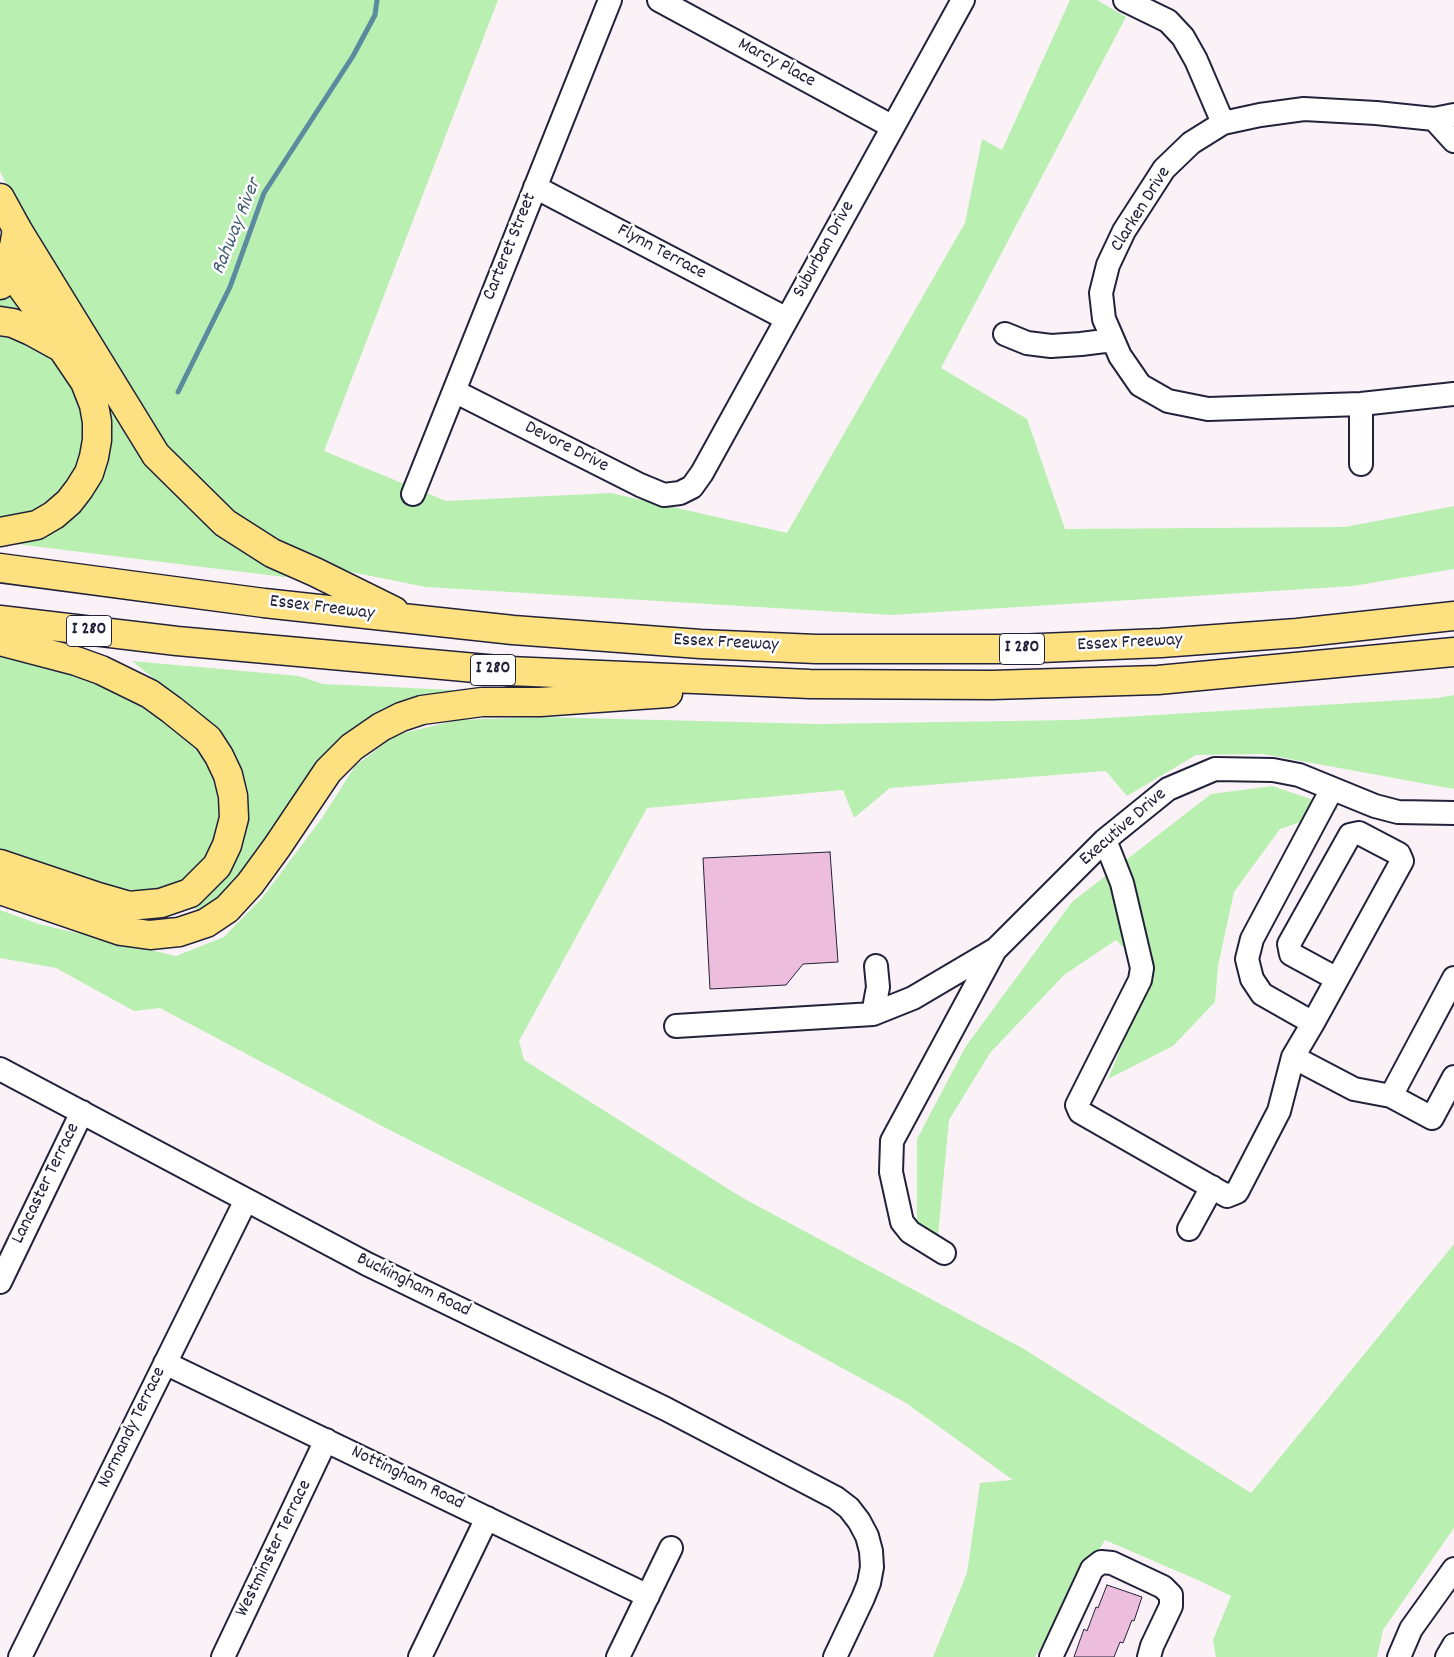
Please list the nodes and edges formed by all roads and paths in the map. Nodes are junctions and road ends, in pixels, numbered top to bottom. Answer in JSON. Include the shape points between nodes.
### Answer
{"nodes":[{"id":1,"x":610,"y":0,"type":"edge"},
{"id":2,"x":659,"y":0,"type":"edge"},
{"id":3,"x":963,"y":0,"type":"edge"},
{"id":4,"x":1125,"y":0,"type":"edge"},
{"id":5,"x":1444,"y":118,"type":"edge"},
{"id":6,"x":1222,"y":123,"type":"junction"},
{"id":7,"x":893,"y":127,"type":"junction"},
{"id":8,"x":1454,"y":141,"type":"edge"},
{"id":9,"x":535,"y":187,"type":"junction"},
{"id":10,"x":0,"y":198,"type":"edge"},
{"id":11,"x":9,"y":223,"type":"edge"},
{"id":12,"x":3,"y":271,"type":"edge"},
{"id":13,"x":787,"y":319,"type":"junction"},
{"id":14,"x":0,"y":321,"type":"edge"},
{"id":15,"x":1005,"y":334,"type":"dead end"},
{"id":16,"x":1113,"y":340,"type":"junction"},
{"id":17,"x":62,"y":348,"type":"junction"},
{"id":18,"x":454,"y":391,"type":"junction"},
{"id":19,"x":1454,"y":394,"type":"edge"},
{"id":20,"x":1361,"y":404,"type":"junction"},
{"id":21,"x":1361,"y":464,"type":"dead end"},
{"id":22,"x":680,"y":493,"type":"joint"},
{"id":23,"x":413,"y":494,"type":"dead end"},
{"id":24,"x":0,"y":532,"type":"edge"},
{"id":25,"x":0,"y":568,"type":"edge"},
{"id":26,"x":1454,"y":616,"type":"edge"},
{"id":27,"x":0,"y":620,"type":"edge"},
{"id":28,"x":410,"y":620,"type":"junction"},
{"id":29,"x":0,"y":641,"type":"edge"},
{"id":30,"x":1454,"y":652,"type":"edge"},
{"id":31,"x":810,"y":684,"type":"junction"},
{"id":32,"x":1332,"y":789,"type":"junction"},
{"id":33,"x":1454,"y":813,"type":"edge"},
{"id":34,"x":1105,"y":840,"type":"junction"},
{"id":35,"x":0,"y":864,"type":"edge"},
{"id":36,"x":0,"y":890,"type":"edge"},
{"id":37,"x":996,"y":949,"type":"junction"},
{"id":38,"x":876,"y":966,"type":"dead end"},
{"id":39,"x":1454,"y":978,"type":"edge"},
{"id":40,"x":1337,"y":979,"type":"junction"},
{"id":41,"x":873,"y":1014,"type":"junction"},
{"id":42,"x":1313,"y":1023,"type":"junction"},
{"id":43,"x":676,"y":1026,"type":"dead end"},
{"id":44,"x":1294,"y":1057,"type":"junction"},
{"id":45,"x":0,"y":1069,"type":"edge"},
{"id":46,"x":1454,"y":1078,"type":"edge"},
{"id":47,"x":1391,"y":1096,"type":"junction"},
{"id":48,"x":82,"y":1112,"type":"junction"},
{"id":49,"x":1212,"y":1187,"type":"junction"},
{"id":50,"x":246,"y":1200,"type":"junction"},
{"id":51,"x":1189,"y":1229,"type":"dead end"},
{"id":52,"x":944,"y":1253,"type":"dead end"},
{"id":53,"x":0,"y":1282,"type":"edge"},
{"id":54,"x":165,"y":1363,"type":"junction"},
{"id":55,"x":326,"y":1440,"type":"junction"},
{"id":56,"x":487,"y":1518,"type":"junction"},
{"id":57,"x":671,"y":1548,"type":"dead end"},
{"id":58,"x":1454,"y":1569,"type":"edge"},
{"id":59,"x":648,"y":1596,"type":"junction"},
{"id":60,"x":1454,"y":1645,"type":"edge"},
{"id":61,"x":20,"y":1657,"type":"edge"},
{"id":62,"x":223,"y":1657,"type":"edge"},
{"id":63,"x":420,"y":1657,"type":"edge"},
{"id":64,"x":618,"y":1657,"type":"edge"},
{"id":65,"x":835,"y":1657,"type":"edge"},
{"id":66,"x":1051,"y":1657,"type":"edge"},
{"id":67,"x":1149,"y":1657,"type":"edge"},
{"id":68,"x":1399,"y":1657,"type":"edge"},
{"id":69,"x":1447,"y":1657,"type":"edge"}],
"edges":[{"from":1,"to":9,"type":"street","name":"Carteret Street"},
{"from":2,"to":7,"type":"street","name":"Marcy Place"},
{"from":3,"to":7,"type":"street","name":"Suburban Drive"},
{"from":4,"to":6,"type":"street","via":[[1168,21],[1183,37]]},
{"from":5,"to":6,"type":"street","name":"Clarken Drive","via":[[1304,109]]},
{"from":5,"to":8,"type":"street","name":"Clarken Drive"},
{"from":6,"to":16,"type":"street","name":"Clarken Drive","via":[[1192,143],[1164,169],[1124,231],[1108,266],[1101,293],[1104,319]]},
{"from":7,"to":13,"type":"street","name":"Suburban Drive"},
{"from":9,"to":13,"type":"street","name":"Flynn Terrace"},
{"from":9,"to":18,"type":"street","name":"Carteret Street"},
{"from":10,"to":11,"type":"main road"},
{"from":11,"to":12,"type":"main road"},
{"from":11,"to":28,"type":"main road","via":[[162,461],[225,523],[248,538],[272,553]]},
{"from":12,"to":17,"type":"main road","via":[[47,322]]},
{"from":13,"to":22,"type":"street","name":"Suburban Drive","via":[[702,473],[692,487]]},
{"from":14,"to":17,"type":"main road","via":[[31,330]]},
{"from":15,"to":16,"type":"street","via":[[1027,343],[1051,346]]},
{"from":16,"to":20,"type":"street","name":"Clarken Drive","via":[[1140,385],[1168,401],[1208,409]]},
{"from":17,"to":24,"type":"main road","via":[[85,382],[94,405],[97,440],[89,473],[69,502],[54,515],[37,525]]},
{"from":18,"to":22,"type":"street","name":"Devore Drive","via":[[640,485],[664,495]]},
{"from":18,"to":23,"type":"street","name":"Carteret Street"},
{"from":19,"to":20,"type":"street","name":"Clarken Drive"},
{"from":20,"to":21,"type":"street"},
{"from":25,"to":28,"type":"main road","name":"Essex Freeway","number":"I 280"},
{"from":26,"to":28,"type":"main road","name":"Essex Freeway","number":"I 280","via":[[1297,633],[1161,643],[939,650],[700,644]]},
{"from":27,"to":31,"type":"main road","name":"Essex Freeway","number":"I 280","via":[[177,641],[509,671]]},
{"from":29,"to":35,"type":"main road","via":[[101,670],[150,694],[172,710],[208,739],[219,756],[228,775],[234,818],[228,845],[217,866],[190,892],[161,903],[129,906]]},
{"from":30,"to":31,"type":"main road","name":"Essex Freeway","number":"I 280","via":[[1158,680],[992,685]]},
{"from":31,"to":36,"type":"main road","via":[[540,702],[482,702],[422,710],[401,717],[352,747],[328,771],[278,847],[227,909],[206,923],[180,932],[150,935],[122,930]]},
{"from":32,"to":33,"type":"street","name":"Executive Drive","via":[[1398,812]]},
{"from":32,"to":34,"type":"street","name":"Executive Drive","via":[[1299,775],[1273,770],[1215,769],[1168,789]]},
{"from":32,"to":42,"type":"street","via":[[1252,940],[1247,959],[1252,978],[1262,994]]},
{"from":34,"to":37,"type":"street","name":"Executive Drive"},
{"from":34,"to":49,"type":"street","via":[[1122,883],[1142,968],[1140,980],[1077,1105],[1080,1112]]},
{"from":37,"to":41,"type":"street","via":[[913,998]]},
{"from":37,"to":52,"type":"street","via":[[892,1141],[891,1172],[902,1222],[910,1232]]},
{"from":38,"to":41,"type":"street","via":[[878,988]]},
{"from":39,"to":47,"type":"street"},
{"from":40,"to":40,"type":"street","via":[[1292,954],[1289,944],[1350,835],[1359,833],[1399,854],[1402,861]]},
{"from":40,"to":42,"type":"street"},
{"from":41,"to":43,"type":"street"},
{"from":42,"to":44,"type":"street"},
{"from":44,"to":47,"type":"street","via":[[1354,1089]]},
{"from":44,"to":49,"type":"street","via":[[1279,1111],[1237,1192],[1227,1196]]},
{"from":45,"to":48,"type":"street","name":"Buckingham Road"},
{"from":46,"to":47,"type":"street","via":[[1432,1118]]},
{"from":48,"to":50,"type":"street","name":"Buckingham Road"},
{"from":48,"to":53,"type":"street","name":"Lancaster Terrace"},
{"from":49,"to":51,"type":"street"},
{"from":50,"to":54,"type":"street","name":"Normandy Terrace"},
{"from":50,"to":65,"type":"street","name":"Buckingham Road","via":[[367,1264],[666,1409],[830,1494],[849,1508],[866,1536],[872,1567],[863,1598]]},
{"from":54,"to":55,"type":"street","name":"Nottingham Road"},
{"from":54,"to":61,"type":"street","name":"Normandy Terrace"},
{"from":55,"to":56,"type":"street","name":"Nottingham Road"},
{"from":55,"to":62,"type":"street","name":"Westminster Terrace"},
{"from":56,"to":59,"type":"street","name":"Nottingham Road"},
{"from":56,"to":63,"type":"street"},
{"from":57,"to":59,"type":"street"},
{"from":58,"to":68,"type":"street","via":[[1411,1629]]},
{"from":59,"to":64,"type":"street"},
{"from":60,"to":69,"type":"street"},
{"from":66,"to":67,"type":"street","via":[[1092,1569],[1101,1562],[1112,1563],[1155,1583],[1171,1595],[1171,1606]]}]}
